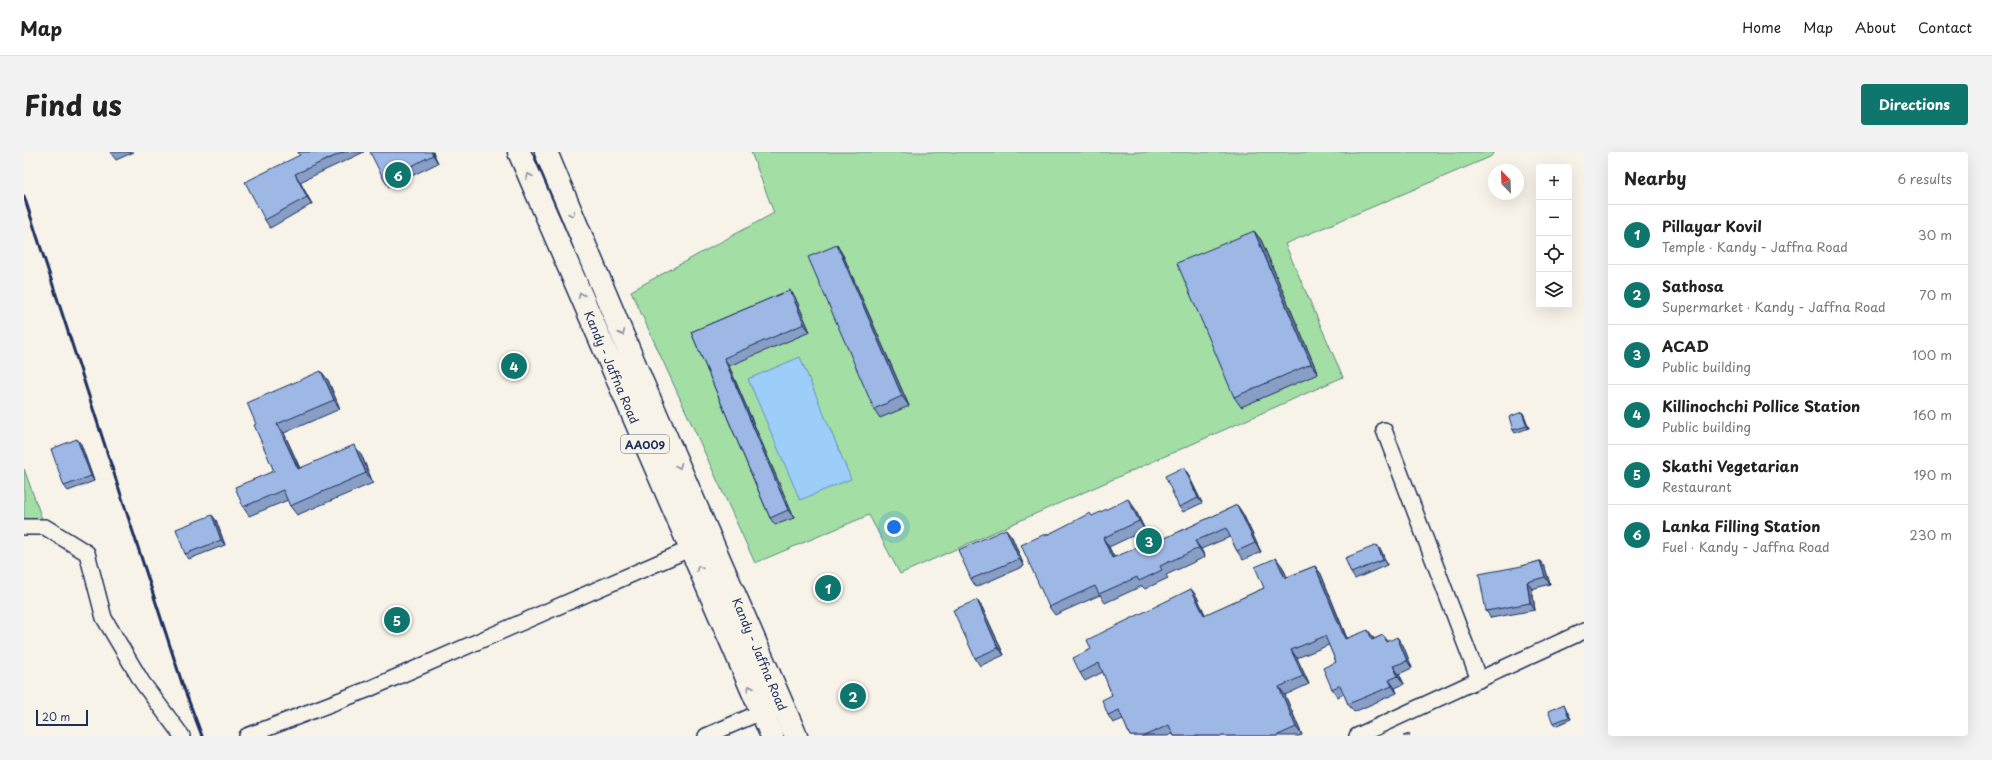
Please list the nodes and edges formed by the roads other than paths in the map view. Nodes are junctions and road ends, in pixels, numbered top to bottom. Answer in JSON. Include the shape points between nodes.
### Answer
{"nodes":[{"id":1,"x":519,"y":152,"type":"edge"},
{"id":2,"x":546,"y":152,"type":"edge"},
{"id":3,"x":1384,"y":430,"type":"dead end"},
{"id":4,"x":24,"y":526,"type":"edge"},
{"id":5,"x":711,"y":540,"type":"junction"},
{"id":6,"x":690,"y":549,"type":"junction"},
{"id":7,"x":1584,"y":631,"type":"edge"},
{"id":8,"x":1479,"y":680,"type":"junction"},
{"id":9,"x":761,"y":712,"type":"junction"},
{"id":10,"x":182,"y":736,"type":"edge"},
{"id":11,"x":247,"y":736,"type":"edge"},
{"id":12,"x":706,"y":736,"type":"edge"},
{"id":13,"x":772,"y":736,"type":"edge"},
{"id":14,"x":796,"y":736,"type":"edge"},
{"id":15,"x":1357,"y":736,"type":"edge"}],
"edges":[{"from":6,"to":1,"type":"highway","name":"Kandy - Jaffna Road","number":"AA009","one_way":true},
{"from":2,"to":5,"type":"highway","name":"Kandy - Jaffna Road","number":"AA009","one_way":true},
{"from":3,"to":8,"type":"street"},
{"from":4,"to":10,"type":"street","via":[[45,527],[87,553],[104,618],[142,682]]},
{"from":5,"to":6,"type":"street"},
{"from":5,"to":14,"type":"highway","name":"Kandy - Jaffna Road","number":"AA009"},
{"from":9,"to":6,"type":"highway","name":"Kandy - Jaffna Road","number":"AA009","one_way":true},
{"from":6,"to":11,"type":"street","via":[[369,689]]},
{"from":7,"to":8,"type":"street"},
{"from":8,"to":15,"type":"street"},
{"from":9,"to":12,"type":"street"},
{"from":9,"to":13,"type":"highway","name":"Kandy - Jaffna Road","number":"AA009"}]}
